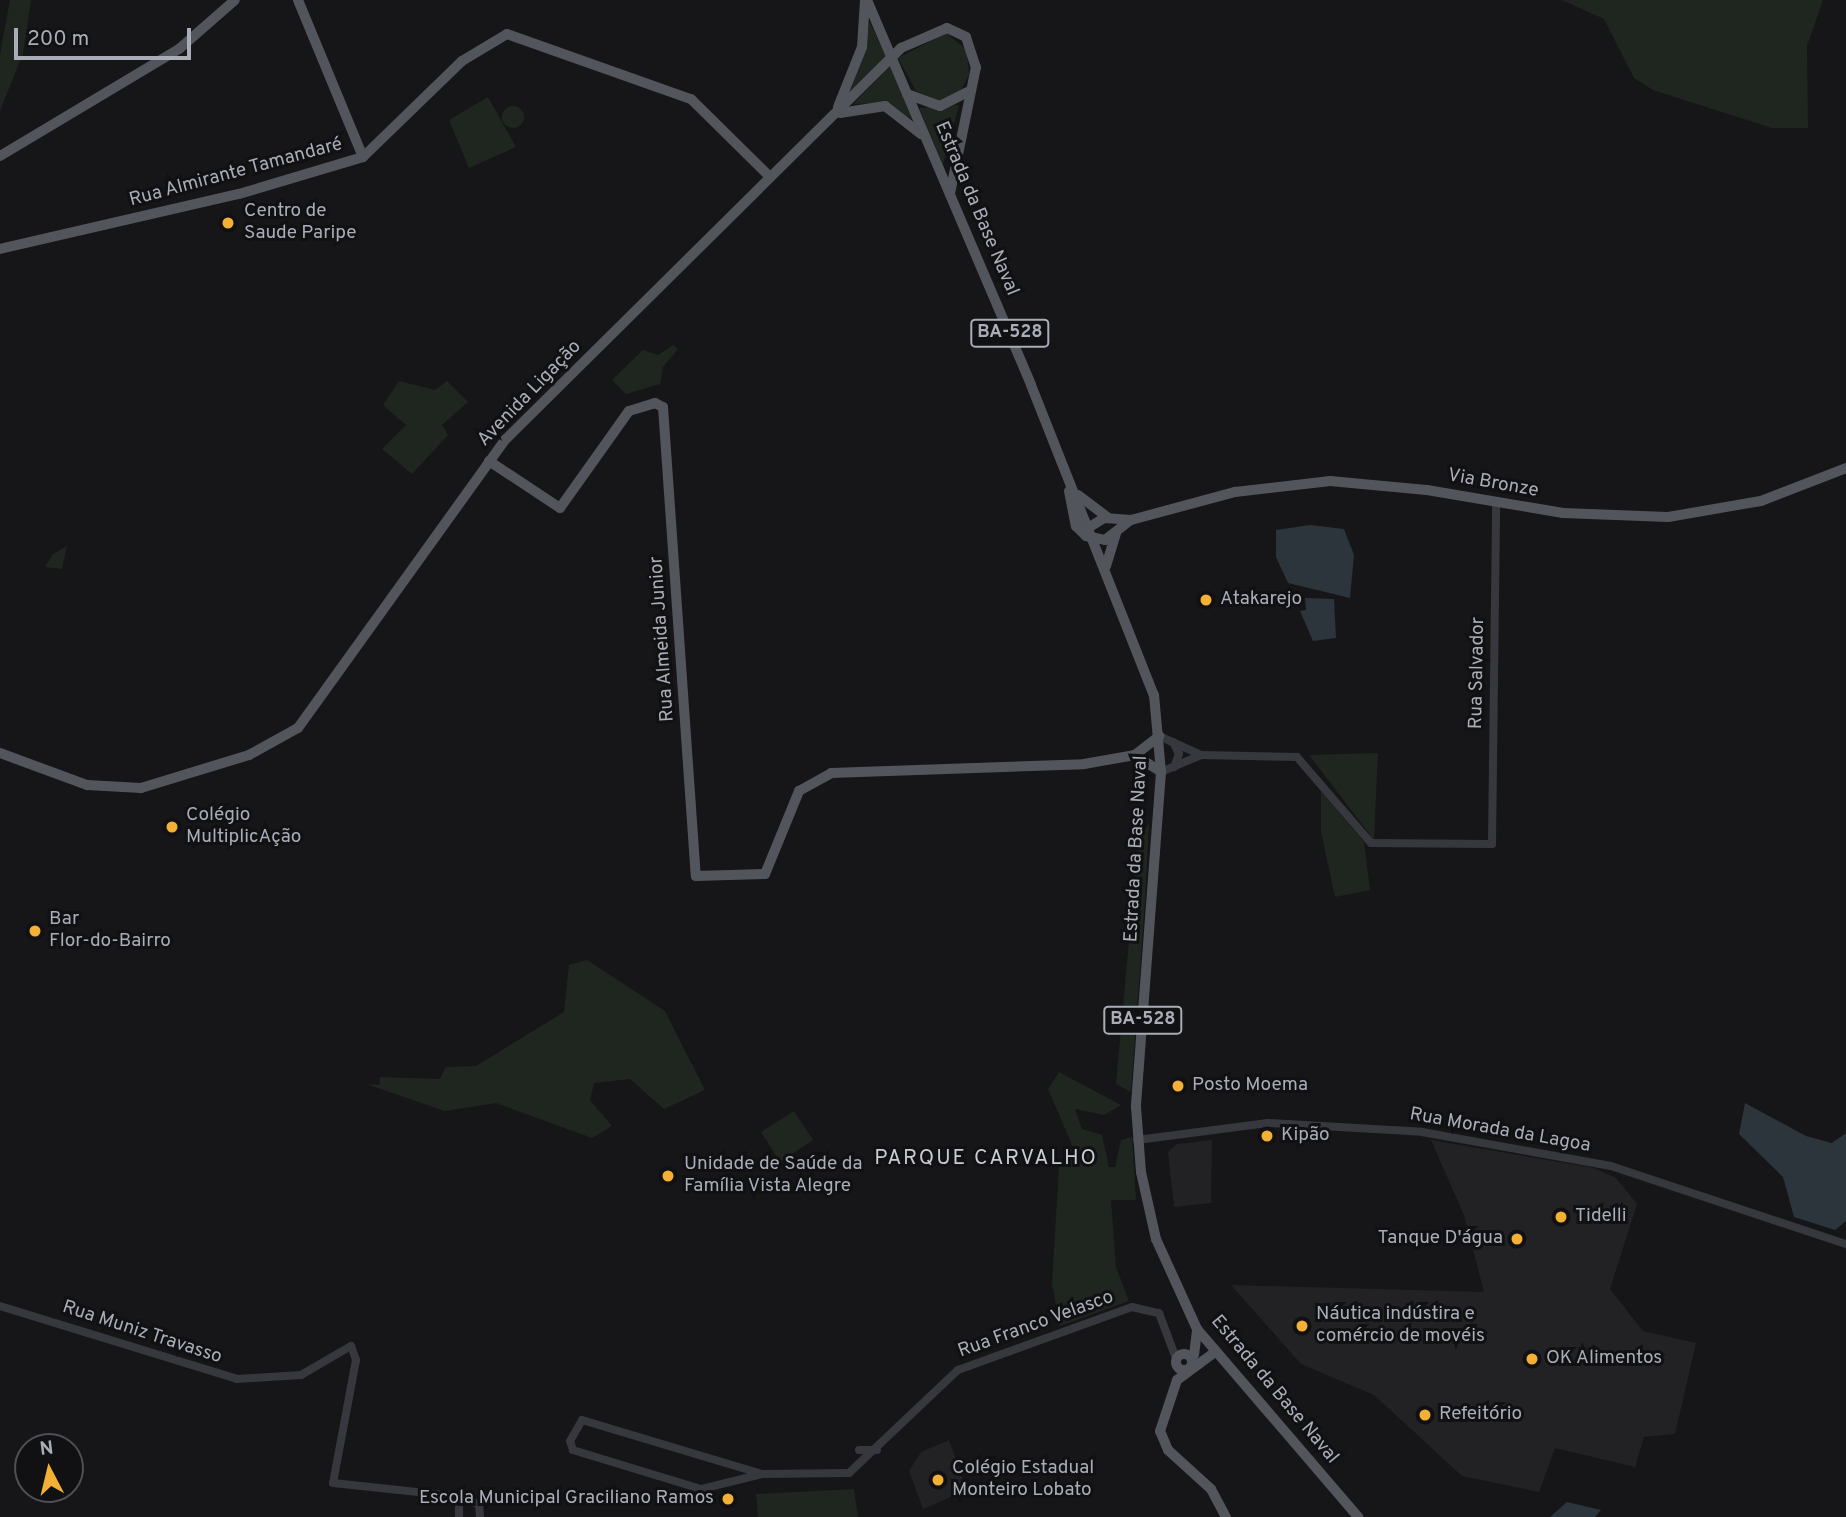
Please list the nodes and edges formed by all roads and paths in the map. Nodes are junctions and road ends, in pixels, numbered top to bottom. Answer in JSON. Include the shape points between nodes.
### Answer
{"nodes":[{"id":1,"x":235,"y":0,"type":"edge"},
{"id":2,"x":298,"y":0,"type":"edge"},
{"id":3,"x":866,"y":0,"type":"edge"},
{"id":4,"x":870,"y":21,"type":"junction"},
{"id":5,"x":968,"y":91,"type":"junction"},
{"id":6,"x":907,"y":94,"type":"junction"},
{"id":7,"x":833,"y":117,"type":"junction"},
{"id":8,"x":928,"y":144,"type":"junction"},
{"id":9,"x":0,"y":156,"type":"edge"},
{"id":10,"x":363,"y":157,"type":"junction"},
{"id":11,"x":770,"y":177,"type":"junction"},
{"id":12,"x":950,"y":195,"type":"junction"},
{"id":13,"x":0,"y":249,"type":"edge"},
{"id":14,"x":489,"y":461,"type":"junction"},
{"id":15,"x":1846,"y":468,"type":"edge"},
{"id":16,"x":1066,"y":473,"type":"junction"},
{"id":17,"x":1496,"y":502,"type":"junction"},
{"id":18,"x":1112,"y":518,"type":"junction"},
{"id":19,"x":1131,"y":520,"type":"junction"},
{"id":20,"x":1088,"y":528,"type":"junction"},
{"id":21,"x":1116,"y":534,"type":"junction"},
{"id":22,"x":1093,"y":539,"type":"junction"},
{"id":23,"x":1106,"y":570,"type":"junction"},
{"id":24,"x":1159,"y":736,"type":"junction"},
{"id":25,"x":1170,"y":740,"type":"junction"},
{"id":26,"x":0,"y":753,"type":"edge"},
{"id":27,"x":1135,"y":755,"type":"junction"},
{"id":28,"x":1201,"y":755,"type":"junction"},
{"id":29,"x":1174,"y":768,"type":"junction"},
{"id":30,"x":1161,"y":772,"type":"junction"},
{"id":31,"x":1137,"y":1140,"type":"junction"},
{"id":32,"x":1141,"y":1172,"type":"junction"},
{"id":33,"x":1151,"y":1193,"type":"dead end"},
{"id":34,"x":1846,"y":1244,"type":"edge"},
{"id":35,"x":0,"y":1306,"type":"edge"},
{"id":36,"x":1197,"y":1329,"type":"junction"},
{"id":37,"x":1213,"y":1350,"type":"junction"},
{"id":38,"x":1184,"y":1358,"type":"junction"},
{"id":39,"x":1194,"y":1367,"type":"junction"},
{"id":40,"x":1230,"y":1372,"type":"junction"},
{"id":41,"x":1177,"y":1380,"type":"junction"},
{"id":42,"x":859,"y":1450,"type":"dead end"},
{"id":43,"x":877,"y":1450,"type":"junction"},
{"id":44,"x":762,"y":1474,"type":"junction"},
{"id":45,"x":459,"y":1496,"type":"junction"},
{"id":46,"x":459,"y":1517,"type":"edge"},
{"id":47,"x":480,"y":1517,"type":"edge"},
{"id":48,"x":1226,"y":1517,"type":"edge"},
{"id":49,"x":1358,"y":1517,"type":"edge"}],
"edges":[{"from":1,"to":9,"type":"main road","via":[[179,49]]},
{"from":2,"to":10,"type":"main road"},
{"from":3,"to":4,"type":"main road"},
{"from":4,"to":6,"type":"main road","name":"Estrada da Base Naval","number":"BA-528"},
{"from":4,"to":7,"type":"main road"},
{"from":5,"to":6,"type":"main road","via":[[940,106]]},
{"from":5,"to":7,"type":"main road","name":"Avenida Ligação","via":[[975,60],[963,34],[930,31],[901,48]]},
{"from":5,"to":12,"type":"main road","name":"Avenida Ligação"},
{"from":6,"to":8,"type":"main road","name":"Estrada da Base Naval","number":"BA-528"},
{"from":7,"to":8,"type":"main road","via":[[866,105],[895,109]]},
{"from":7,"to":11,"type":"main road","name":"Avenida Ligação"},
{"from":8,"to":12,"type":"main road","name":"Estrada da Base Naval","number":"BA-528"},
{"from":10,"to":11,"type":"main road","name":"Rua Almirante Tamandaré","via":[[461,61],[507,34],[691,99]]},
{"from":10,"to":13,"type":"main road","name":"Rua Almirante Tamandaré"},
{"from":11,"to":14,"type":"main road","name":"Avenida Ligação"},
{"from":12,"to":16,"type":"main road","name":"Estrada da Base Naval","number":"BA-528"},
{"from":14,"to":26,"type":"main road","name":"Avenida Ligação","via":[[323,700],[284,738],[225,763],[133,789],[64,779]]},
{"from":14,"to":27,"type":"main road","name":"Rua Almeida Junior","via":[[560,508],[625,416],[657,403],[666,417],[695,876],[765,874],[799,791],[836,772],[1076,765]]},
{"from":15,"to":17,"type":"main road","name":"Via Bronze","via":[[1761,501],[1668,517],[1563,513]]},
{"from":16,"to":18,"type":"main road","via":[[1088,507]]},
{"from":16,"to":20,"type":"main road","name":"Estrada da Base Naval","number":"BA-528"},
{"from":16,"to":22,"type":"main road","via":[[1076,526]]},
{"from":17,"to":19,"type":"main road","name":"Via Bronze","via":[[1329,481],[1236,492]]},
{"from":17,"to":28,"type":"street","name":"Rua Salvador","via":[[1492,844],[1371,843],[1301,760]]},
{"from":18,"to":19,"type":"main road","name":"Via Bronze"},
{"from":18,"to":20,"type":"main road","name":"Via Bronze"},
{"from":19,"to":21,"type":"main road","name":"Via Bronze"},
{"from":20,"to":22,"type":"main road","name":"Estrada da Base Naval","number":"BA-528"},
{"from":21,"to":22,"type":"main road"},
{"from":21,"to":23,"type":"main road"},
{"from":22,"to":23,"type":"main road","name":"Estrada da Base Naval","number":"BA-528"},
{"from":23,"to":24,"type":"main road","name":"Estrada da Base Naval","number":"BA-528","via":[[1149,678]]},
{"from":24,"to":25,"type":"street"},
{"from":24,"to":27,"type":"main road"},
{"from":24,"to":30,"type":"main road","name":"Estrada da Base Naval","number":"BA-528"},
{"from":25,"to":28,"type":"street"},
{"from":25,"to":29,"type":"street","via":[[1180,754]]},
{"from":27,"to":30,"type":"main road"},
{"from":28,"to":29,"type":"street"},
{"from":29,"to":30,"type":"street"},
{"from":30,"to":31,"type":"main road","name":"Estrada da Base Naval","number":"BA-528"},
{"from":31,"to":32,"type":"main road","name":"Estrada da Base Naval","number":"BA-528"},
{"from":31,"to":34,"type":"street","name":"Rua Morada da Lagoa","via":[[1268,1124],[1422,1132],[1611,1166]]},
{"from":32,"to":33,"type":"main road"},
{"from":32,"to":36,"type":"main road","name":"Estrada da Base Naval","number":"BA-528","via":[[1165,1265]]},
{"from":35,"to":45,"type":"street","name":"Rua Muniz Travasso","via":[[237,1379],[301,1375],[351,1346],[356,1360],[333,1483]]},
{"from":36,"to":37,"type":"main road","name":"Estrada da Base Naval","number":"BA-528"},
{"from":36,"to":38,"type":"main road"},
{"from":37,"to":38,"type":"main road"},
{"from":37,"to":39,"type":"main road"},
{"from":37,"to":40,"type":"main road","name":"Estrada da Base Naval","number":"BA-528"},
{"from":38,"to":39,"type":"main road"},
{"from":38,"to":41,"type":"main road"},
{"from":38,"to":43,"type":"street","name":"Rua Franco Velasco","via":[[1159,1313],[1132,1307],[958,1370]]},
{"from":39,"to":40,"type":"main road"},
{"from":39,"to":41,"type":"main road"},
{"from":40,"to":49,"type":"main road","name":"Estrada da Base Naval","number":"BA-528"},
{"from":41,"to":48,"type":"main road","via":[[1160,1420],[1162,1441],[1211,1489]]},
{"from":42,"to":43,"type":"street"},
{"from":43,"to":44,"type":"street","name":"Rua Franco Velasco","via":[[849,1473]]},
{"from":44,"to":44,"type":"street","name":"Rua Franco Velasco","via":[[582,1420],[570,1444],[701,1489]]},
{"from":45,"to":46,"type":"street"},
{"from":45,"to":47,"type":"street","via":[[475,1501]]}]}
